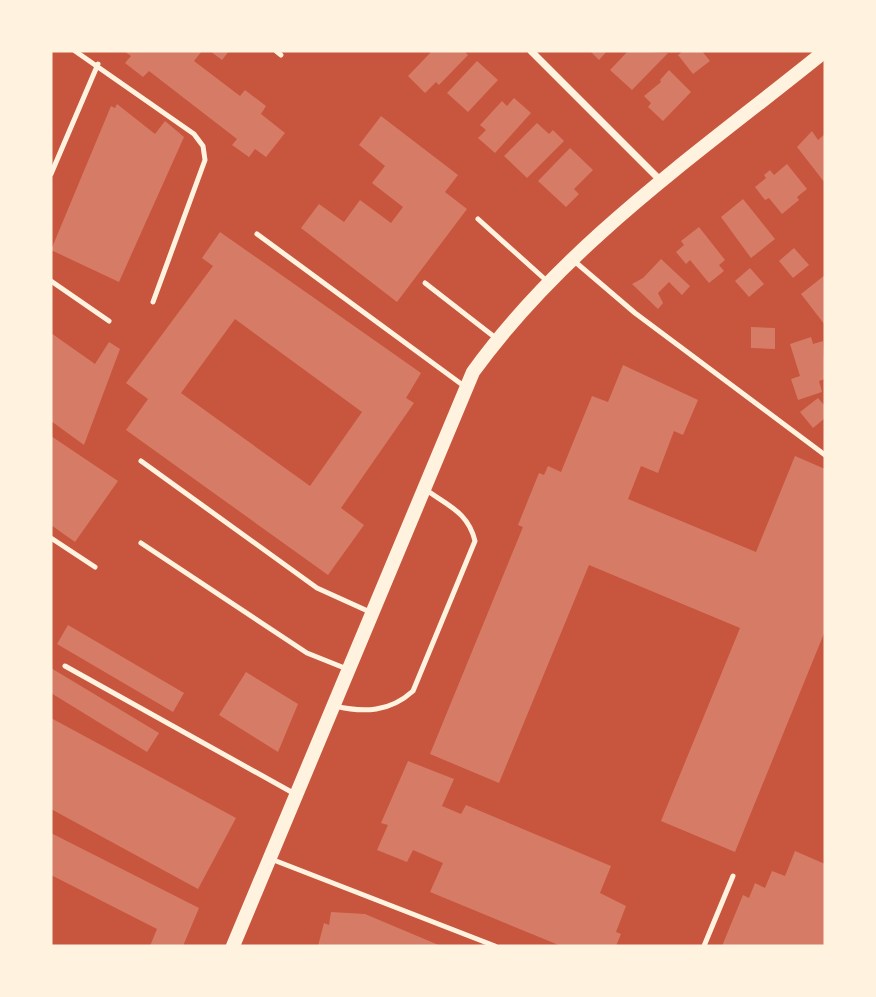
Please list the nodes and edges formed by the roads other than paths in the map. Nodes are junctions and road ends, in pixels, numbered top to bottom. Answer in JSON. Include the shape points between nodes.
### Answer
{"nodes":[{"id":1,"x":75,"y":51,"type":"edge"},
{"id":2,"x":531,"y":51,"type":"edge"},
{"id":3,"x":825,"y":51,"type":"edge"},
{"id":4,"x":98,"y":64,"type":"junction"},
{"id":5,"x":54,"y":160,"type":"edge"},
{"id":6,"x":51,"y":174,"type":"edge"},
{"id":7,"x":662,"y":182,"type":"junction"},
{"id":8,"x":478,"y":219,"type":"dead end"},
{"id":9,"x":257,"y":234,"type":"dead end"},
{"id":10,"x":572,"y":259,"type":"junction"},
{"id":11,"x":51,"y":281,"type":"edge"},
{"id":12,"x":425,"y":283,"type":"dead end"},
{"id":13,"x":551,"y":285,"type":"junction"},
{"id":14,"x":153,"y":302,"type":"dead end"},
{"id":15,"x":109,"y":321,"type":"dead end"},
{"id":16,"x":497,"y":339,"type":"junction"},
{"id":17,"x":466,"y":388,"type":"junction"},
{"id":18,"x":825,"y":455,"type":"edge"},
{"id":19,"x":142,"y":461,"type":"dead end"},
{"id":20,"x":423,"y":488,"type":"junction"},
{"id":21,"x":51,"y":538,"type":"edge"},
{"id":22,"x":141,"y":544,"type":"dead end"},
{"id":23,"x":95,"y":567,"type":"dead end"},
{"id":24,"x":373,"y":614,"type":"junction"},
{"id":25,"x":65,"y":666,"type":"dead end"},
{"id":26,"x":349,"y":670,"type":"junction"},
{"id":27,"x":335,"y":706,"type":"junction"},
{"id":28,"x":298,"y":796,"type":"junction"},
{"id":29,"x":271,"y":859,"type":"junction"},
{"id":30,"x":733,"y":876,"type":"dead end"},
{"id":31,"x":233,"y":946,"type":"edge"},
{"id":32,"x":495,"y":946,"type":"edge"},
{"id":33,"x":704,"y":946,"type":"edge"}],
"edges":[{"from":1,"to":4,"type":"lane"},
{"from":2,"to":7,"type":"street"},
{"from":3,"to":7,"type":"main road"},
{"from":4,"to":5,"type":"lane"},
{"from":4,"to":14,"type":"lane","via":[[194,134],[203,146],[205,160]]},
{"from":5,"to":6,"type":"lane"},
{"from":7,"to":10,"type":"main road"},
{"from":8,"to":13,"type":"lane"},
{"from":9,"to":17,"type":"lane"},
{"from":10,"to":13,"type":"main road"},
{"from":10,"to":18,"type":"lane","via":[[635,313]]},
{"from":11,"to":15,"type":"lane"},
{"from":12,"to":16,"type":"lane"},
{"from":13,"to":16,"type":"main road"},
{"from":16,"to":17,"type":"main road"},
{"from":17,"to":20,"type":"main road"},
{"from":19,"to":24,"type":"lane","via":[[317,587]]},
{"from":20,"to":24,"type":"main road"},
{"from":20,"to":27,"type":"lane","via":[[462,514],[475,541],[413,691],[385,708],[359,712]]},
{"from":21,"to":23,"type":"lane"},
{"from":22,"to":26,"type":"lane","via":[[307,653]]},
{"from":24,"to":26,"type":"main road"},
{"from":25,"to":28,"type":"lane"},
{"from":26,"to":27,"type":"main road"},
{"from":27,"to":28,"type":"main road"},
{"from":28,"to":29,"type":"main road"},
{"from":29,"to":31,"type":"main road"},
{"from":29,"to":32,"type":"lane"},
{"from":30,"to":33,"type":"lane"}]}
